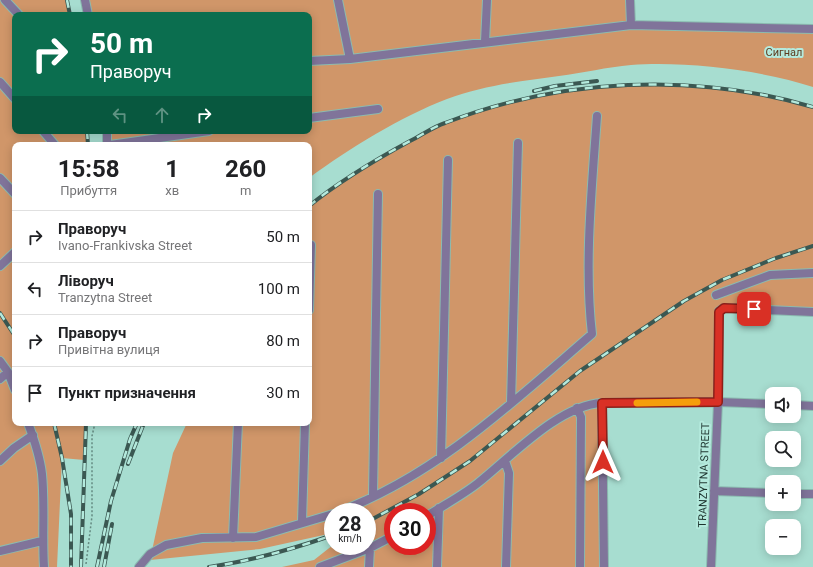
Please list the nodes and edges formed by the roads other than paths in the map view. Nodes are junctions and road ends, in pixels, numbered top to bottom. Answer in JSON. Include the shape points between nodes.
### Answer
{"nodes":[{"id":1,"x":5,"y":0,"type":"edge"},
{"id":2,"x":85,"y":0,"type":"edge"},
{"id":3,"x":338,"y":0,"type":"edge"},
{"id":4,"x":487,"y":0,"type":"edge"},
{"id":5,"x":630,"y":0,"type":"edge"},
{"id":6,"x":16,"y":12,"type":"edge"},
{"id":7,"x":87,"y":12,"type":"edge"},
{"id":8,"x":631,"y":25,"type":"junction"},
{"id":9,"x":813,"y":29,"type":"edge"},
{"id":10,"x":485,"y":42,"type":"junction"},
{"id":11,"x":350,"y":59,"type":"junction"},
{"id":12,"x":312,"y":61,"type":"edge"},
{"id":13,"x":0,"y":82,"type":"edge"},
{"id":14,"x":12,"y":96,"type":"edge"},
{"id":15,"x":378,"y":109,"type":"dead end"},
{"id":16,"x":597,"y":116,"type":"dead end"},
{"id":17,"x":312,"y":118,"type":"edge"},
{"id":18,"x":45,"y":134,"type":"edge"},
{"id":19,"x":188,"y":134,"type":"edge"},
{"id":20,"x":52,"y":142,"type":"edge"},
{"id":21,"x":130,"y":142,"type":"edge"},
{"id":22,"x":518,"y":143,"type":"dead end"},
{"id":23,"x":448,"y":160,"type":"dead end"},
{"id":24,"x":0,"y":178,"type":"edge"},
{"id":25,"x":12,"y":191,"type":"edge"},
{"id":26,"x":378,"y":194,"type":"dead end"},
{"id":27,"x":12,"y":255,"type":"edge"},
{"id":28,"x":0,"y":266,"type":"edge"},
{"id":29,"x":813,"y":273,"type":"edge"},
{"id":30,"x":716,"y":295,"type":"dead end"},
{"id":31,"x":813,"y":312,"type":"edge"},
{"id":32,"x":0,"y":361,"type":"edge"},
{"id":33,"x":8,"y":372,"type":"junction"},
{"id":34,"x":0,"y":379,"type":"edge"},
{"id":35,"x":12,"y":382,"type":"edge"},
{"id":36,"x":718,"y":402,"type":"junction"},
{"id":37,"x":511,"y":403,"type":"junction"},
{"id":38,"x":602,"y":403,"type":"junction"},
{"id":39,"x":765,"y":404,"type":"edge"},
{"id":40,"x":801,"y":405,"type":"edge"},
{"id":41,"x":813,"y":406,"type":"edge"},
{"id":42,"x":577,"y":408,"type":"junction"},
{"id":43,"x":29,"y":426,"type":"edge"},
{"id":44,"x":238,"y":426,"type":"edge"},
{"id":45,"x":305,"y":426,"type":"edge"},
{"id":46,"x":33,"y":435,"type":"junction"},
{"id":47,"x":441,"y":458,"type":"junction"},
{"id":48,"x":0,"y":461,"type":"edge"},
{"id":49,"x":504,"y":461,"type":"junction"},
{"id":50,"x":714,"y":491,"type":"junction"},
{"id":51,"x":765,"y":493,"type":"edge"},
{"id":52,"x":801,"y":494,"type":"edge"},
{"id":53,"x":813,"y":494,"type":"edge"},
{"id":54,"x":373,"y":496,"type":"junction"},
{"id":55,"x":358,"y":503,"type":"edge"},
{"id":56,"x":439,"y":508,"type":"junction"},
{"id":57,"x":436,"y":510,"type":"edge"},
{"id":58,"x":324,"y":516,"type":"edge"},
{"id":59,"x":302,"y":522,"type":"junction"},
{"id":60,"x":233,"y":538,"type":"junction"},
{"id":61,"x":42,"y":541,"type":"junction"},
{"id":62,"x":0,"y":551,"type":"edge"},
{"id":63,"x":352,"y":555,"type":"edge"},
{"id":64,"x":370,"y":555,"type":"edge"},
{"id":65,"x":44,"y":567,"type":"edge"},
{"id":66,"x":139,"y":567,"type":"edge"},
{"id":67,"x":320,"y":567,"type":"edge"},
{"id":68,"x":369,"y":567,"type":"edge"},
{"id":69,"x":437,"y":567,"type":"edge"},
{"id":70,"x":506,"y":567,"type":"edge"},
{"id":71,"x":580,"y":567,"type":"edge"},
{"id":72,"x":604,"y":567,"type":"edge"},
{"id":73,"x":711,"y":567,"type":"edge"}],
"edges":[{"from":1,"to":6,"type":"street"},
{"from":2,"to":7,"type":"street"},
{"from":3,"to":11,"type":"street"},
{"from":4,"to":10,"type":"street"},
{"from":5,"to":8,"type":"street"},
{"from":8,"to":9,"type":"street"},
{"from":8,"to":10,"type":"street"},
{"from":10,"to":11,"type":"street"},
{"from":11,"to":12,"type":"street"},
{"from":13,"to":14,"type":"street"},
{"from":15,"to":17,"type":"street"},
{"from":16,"to":37,"type":"street","via":[[591,207],[589,309],[592,334]]},
{"from":18,"to":20,"type":"street"},
{"from":19,"to":21,"type":"street"},
{"from":22,"to":37,"type":"street"},
{"from":23,"to":47,"type":"street"},
{"from":24,"to":25,"type":"street"},
{"from":26,"to":54,"type":"street"},
{"from":27,"to":28,"type":"street"},
{"from":29,"to":30,"type":"street","via":[[770,275]]},
{"from":31,"to":36,"type":"street","name":"TRANZYTNA STREET","via":[[724,308],[719,312]]},
{"from":32,"to":33,"type":"street"},
{"from":33,"to":34,"type":"street"},
{"from":33,"to":35,"type":"street"},
{"from":36,"to":38,"type":"street"},
{"from":36,"to":39,"type":"street"},
{"from":36,"to":50,"type":"street","name":"TRANZYTNA STREET"},
{"from":37,"to":47,"type":"street"},
{"from":38,"to":42,"type":"street","via":[[589,403]]},
{"from":38,"to":72,"type":"street"},
{"from":40,"to":41,"type":"street"},
{"from":42,"to":49,"type":"street","via":[[546,427]]},
{"from":42,"to":71,"type":"street","via":[[581,416]]},
{"from":43,"to":46,"type":"street"},
{"from":44,"to":60,"type":"street"},
{"from":45,"to":59,"type":"street"},
{"from":46,"to":48,"type":"street"},
{"from":46,"to":61,"type":"street","via":[[42,474]]},
{"from":47,"to":54,"type":"street","via":[[406,480]]},
{"from":49,"to":56,"type":"street","via":[[477,484]]},
{"from":49,"to":70,"type":"street","via":[[509,473]]},
{"from":50,"to":51,"type":"street"},
{"from":50,"to":73,"type":"street","name":"TRANZYTNA STREET"},
{"from":52,"to":53,"type":"street"},
{"from":54,"to":55,"type":"street"},
{"from":56,"to":57,"type":"street"},
{"from":56,"to":69,"type":"street"},
{"from":58,"to":59,"type":"street"},
{"from":59,"to":60,"type":"street","via":[[256,537]]},
{"from":60,"to":66,"type":"street","via":[[202,538],[166,545],[150,554]]},
{"from":61,"to":62,"type":"street"},
{"from":61,"to":65,"type":"street"},
{"from":63,"to":67,"type":"street"},
{"from":64,"to":68,"type":"street"}]}
